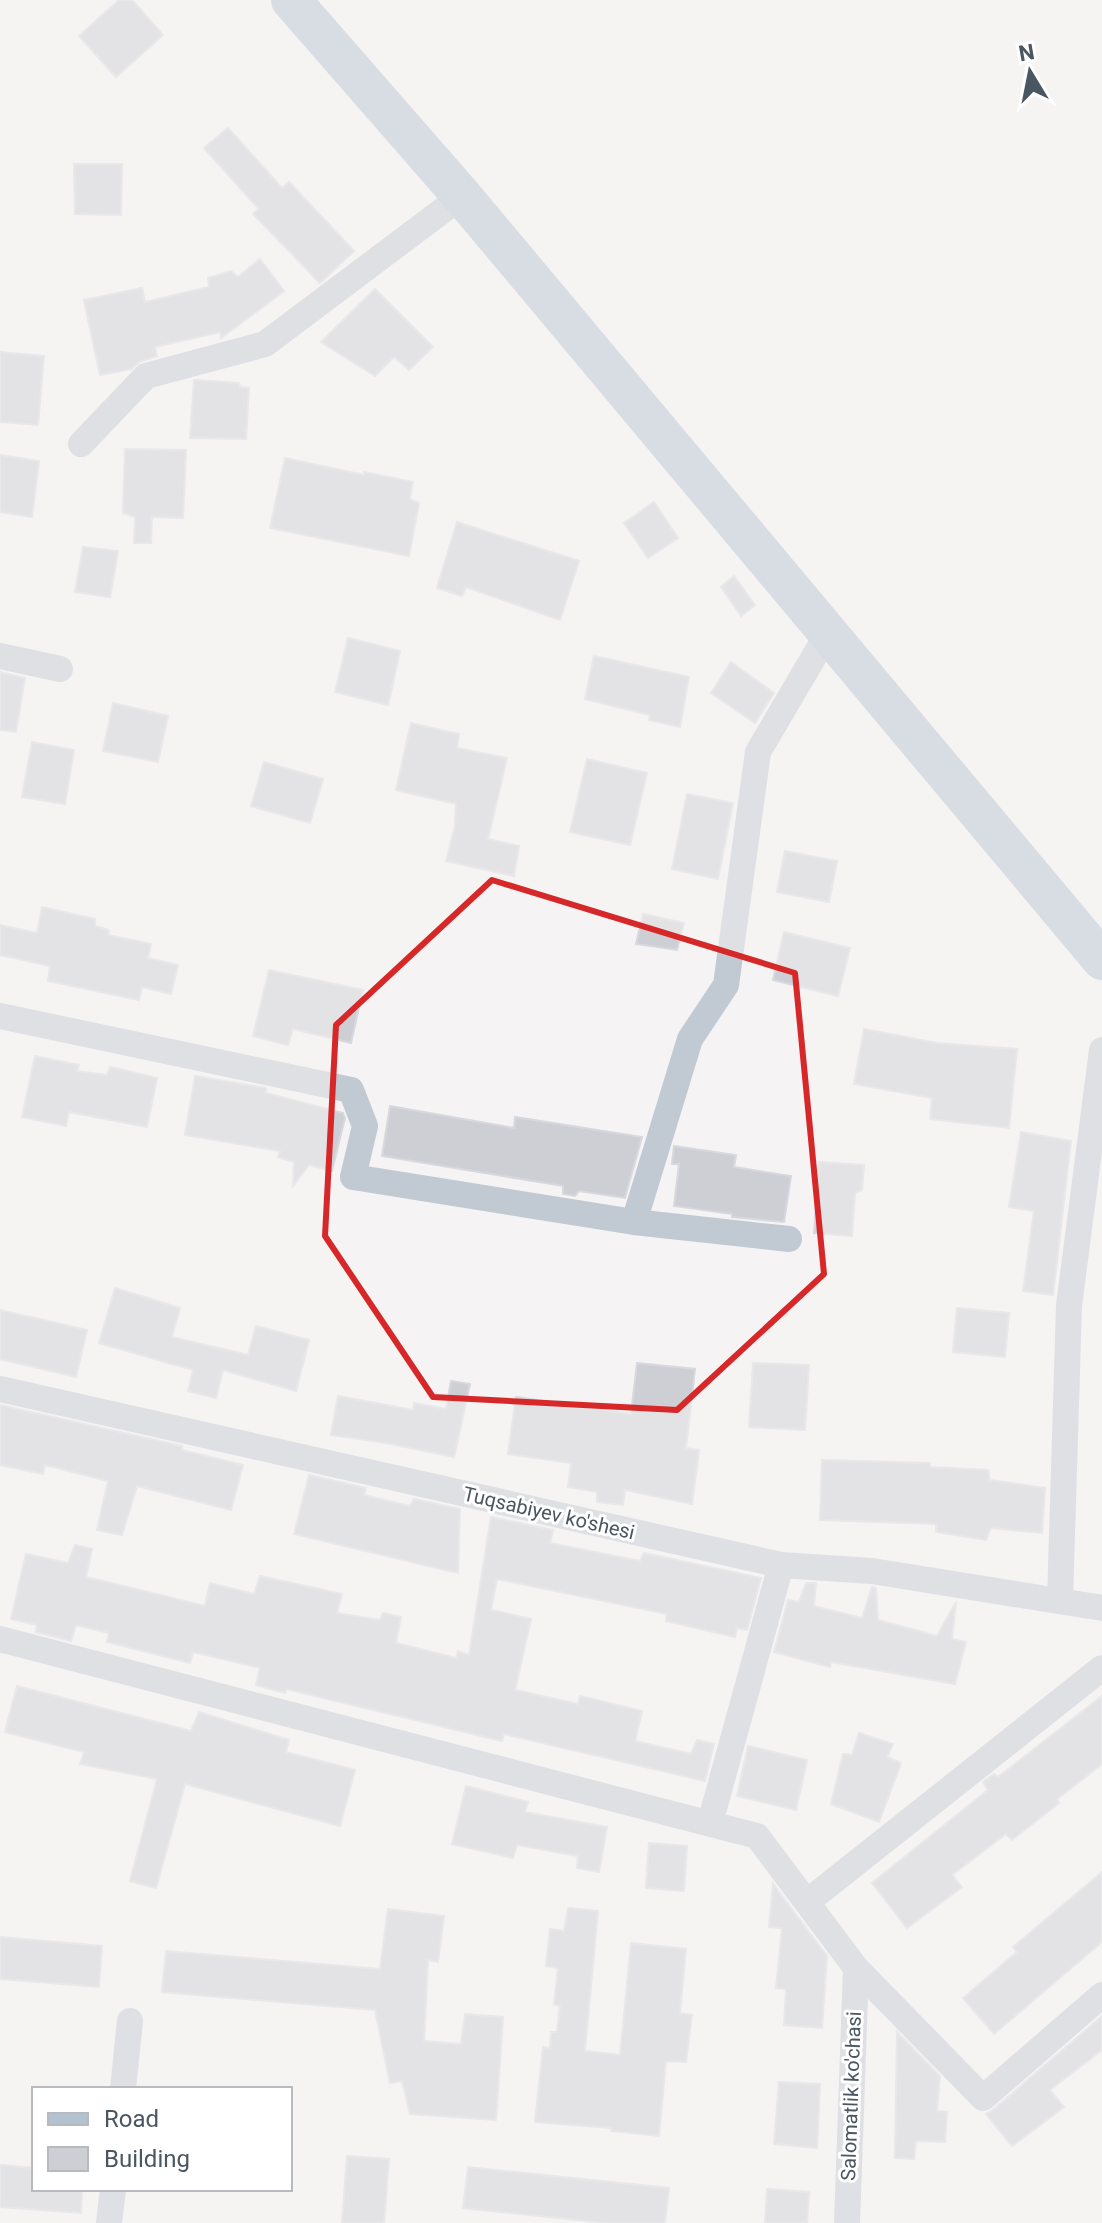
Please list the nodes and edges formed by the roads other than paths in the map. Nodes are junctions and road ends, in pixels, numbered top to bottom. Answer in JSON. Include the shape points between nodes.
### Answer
{"nodes":[{"id":1,"x":291,"y":0,"type":"edge"},
{"id":2,"x":462,"y":196,"type":"junction"},
{"id":3,"x":81,"y":444,"type":"dead end"},
{"id":4,"x":828,"y":633,"type":"junction"},
{"id":5,"x":0,"y":656,"type":"edge"},
{"id":6,"x":60,"y":669,"type":"dead end"},
{"id":7,"x":1102,"y":960,"type":"edge"},
{"id":8,"x":0,"y":1016,"type":"edge"},
{"id":9,"x":1102,"y":1050,"type":"edge"},
{"id":10,"x":634,"y":1222,"type":"junction"},
{"id":11,"x":789,"y":1239,"type":"dead end"},
{"id":12,"x":0,"y":1389,"type":"edge"},
{"id":13,"x":781,"y":1565,"type":"junction"},
{"id":14,"x":1060,"y":1600,"type":"junction"},
{"id":15,"x":1102,"y":1608,"type":"edge"},
{"id":16,"x":0,"y":1639,"type":"edge"},
{"id":17,"x":1102,"y":1668,"type":"edge"},
{"id":18,"x":710,"y":1823,"type":"junction"},
{"id":19,"x":807,"y":1902,"type":"junction"},
{"id":20,"x":856,"y":1968,"type":"junction"},
{"id":21,"x":1102,"y":1995,"type":"edge"},
{"id":22,"x":130,"y":2021,"type":"dead end"},
{"id":23,"x":123,"y":2087,"type":"edge"},
{"id":24,"x":113,"y":2191,"type":"edge"},
{"id":25,"x":109,"y":2223,"type":"edge"},
{"id":26,"x":847,"y":2223,"type":"edge"}],
"edges":[{"from":1,"to":2,"type":"main road"},
{"from":2,"to":3,"type":"street","via":[[265,344],[146,376]]},
{"from":2,"to":4,"type":"main road"},
{"from":4,"to":7,"type":"main road"},
{"from":4,"to":10,"type":"street","via":[[758,752],[726,985],[690,1039]]},
{"from":5,"to":6,"type":"street"},
{"from":8,"to":10,"type":"street","via":[[351,1090],[365,1126],[353,1177]]},
{"from":9,"to":14,"type":"street","via":[[1069,1306]]},
{"from":10,"to":11,"type":"street"},
{"from":12,"to":13,"type":"street","name":"Tuqsabiyev ko'shesi"},
{"from":13,"to":14,"type":"street","name":"Tuqsabiyev ko'shesi","via":[[872,1571]]},
{"from":13,"to":18,"type":"street"},
{"from":14,"to":15,"type":"street","name":"Tuqsabiyev ko'shesi"},
{"from":16,"to":18,"type":"street"},
{"from":17,"to":19,"type":"street"},
{"from":18,"to":19,"type":"street","via":[[757,1836]]},
{"from":19,"to":20,"type":"street"},
{"from":20,"to":21,"type":"street","via":[[983,2098]]},
{"from":20,"to":26,"type":"street","name":"Salomatlik ko'chasi"},
{"from":22,"to":23,"type":"street"},
{"from":24,"to":25,"type":"street"}]}
